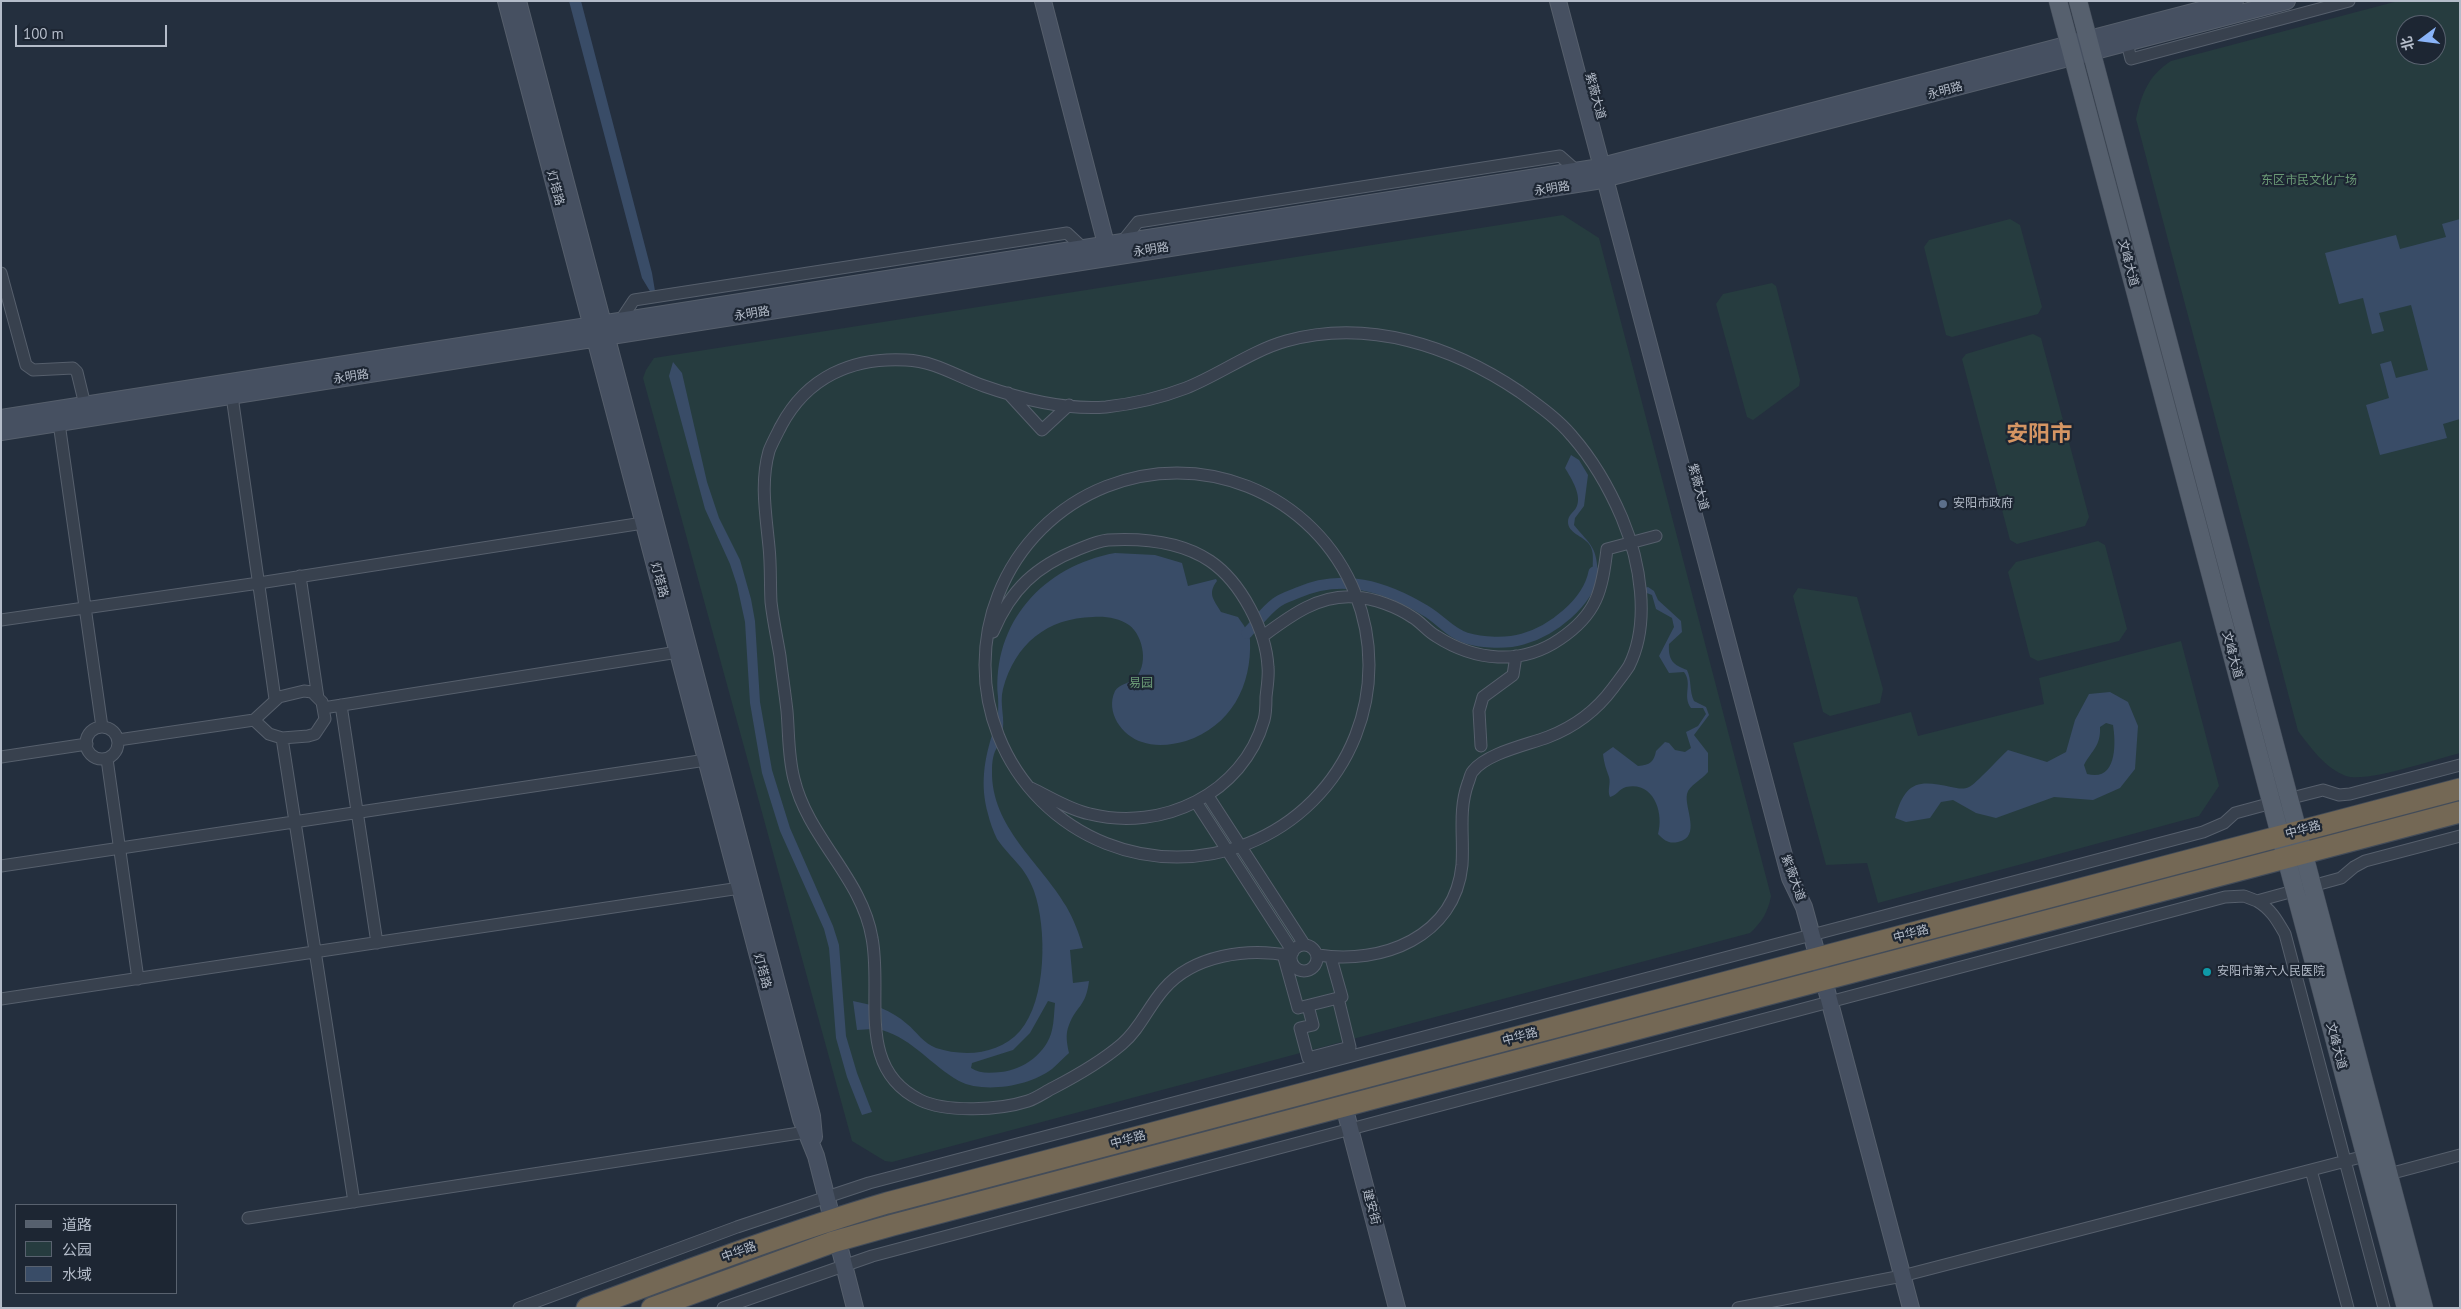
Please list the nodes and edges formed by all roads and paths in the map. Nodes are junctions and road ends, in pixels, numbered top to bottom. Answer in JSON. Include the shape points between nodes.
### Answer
{"nodes":[{"id":1,"x":506,"y":1,"type":"edge"},
{"id":2,"x":518,"y":1,"type":"edge"},
{"id":3,"x":1043,"y":1,"type":"edge"},
{"id":4,"x":1053,"y":1,"type":"edge"},
{"id":5,"x":1558,"y":1,"type":"edge"},
{"id":6,"x":1570,"y":1,"type":"edge"},
{"id":7,"x":2058,"y":1,"type":"edge"},
{"id":8,"x":2078,"y":1,"type":"edge"},
{"id":9,"x":2235,"y":1,"type":"edge"},
{"id":10,"x":2288,"y":1,"type":"edge"},
{"id":11,"x":2349,"y":1,"type":"edge"},
{"id":12,"x":2127,"y":44,"type":"junction"},
{"id":13,"x":2090,"y":46,"type":"junction"},
{"id":14,"x":2071,"y":51,"type":"junction"},
{"id":15,"x":1609,"y":171,"type":"junction"},
{"id":16,"x":1114,"y":243,"type":"junction"},
{"id":17,"x":1,"y":273,"type":"edge"},
{"id":18,"x":599,"y":331,"type":"junction"},
{"id":19,"x":1008,"y":393,"type":"junction"},
{"id":20,"x":232,"y":396,"type":"junction"},
{"id":21,"x":1069,"y":405,"type":"junction"},
{"id":22,"x":85,"y":406,"type":"junction"},
{"id":23,"x":1,"y":418,"type":"edge"},
{"id":24,"x":59,"y":423,"type":"junction"},
{"id":25,"x":1,"y":432,"type":"edge"},
{"id":26,"x":644,"y":523,"type":"junction"},
{"id":27,"x":1656,"y":536,"type":"dead end"},
{"id":28,"x":1632,"y":542,"type":"junction"},
{"id":29,"x":300,"y":576,"type":"junction"},
{"id":30,"x":259,"y":583,"type":"junction"},
{"id":31,"x":1355,"y":596,"type":"junction"},
{"id":32,"x":85,"y":608,"type":"junction"},
{"id":33,"x":1,"y":620,"type":"edge"},
{"id":34,"x":1259,"y":626,"type":"junction"},
{"id":35,"x":678,"y":652,"type":"junction"},
{"id":36,"x":986,"y":653,"type":"junction"},
{"id":37,"x":1516,"y":656,"type":"junction"},
{"id":38,"x":275,"y":699,"type":"junction"},
{"id":39,"x":320,"y":703,"type":"junction"},
{"id":40,"x":341,"y":705,"type":"junction"},
{"id":41,"x":254,"y":720,"type":"junction"},
{"id":42,"x":102,"y":727,"type":"junction"},
{"id":43,"x":282,"y":738,"type":"junction"},
{"id":44,"x":118,"y":740,"type":"junction"},
{"id":45,"x":87,"y":744,"type":"junction"},
{"id":46,"x":1481,"y":746,"type":"dead end"},
{"id":47,"x":1,"y":757,"type":"edge"},
{"id":48,"x":107,"y":758,"type":"junction"},
{"id":49,"x":706,"y":760,"type":"junction"},
{"id":50,"x":2460,"y":765,"type":"edge"},
{"id":51,"x":1030,"y":787,"type":"junction"},
{"id":52,"x":2460,"y":789,"type":"edge"},
{"id":53,"x":1208,"y":796,"type":"junction"},
{"id":54,"x":2289,"y":799,"type":"junction"},
{"id":55,"x":1196,"y":802,"type":"junction"},
{"id":56,"x":2272,"y":803,"type":"junction"},
{"id":57,"x":357,"y":812,"type":"junction"},
{"id":58,"x":2460,"y":812,"type":"edge"},
{"id":59,"x":295,"y":822,"type":"junction"},
{"id":60,"x":2289,"y":834,"type":"junction"},
{"id":61,"x":2460,"y":836,"type":"edge"},
{"id":62,"x":1241,"y":847,"type":"junction"},
{"id":63,"x":120,"y":848,"type":"junction"},
{"id":64,"x":1227,"y":850,"type":"junction"},
{"id":65,"x":2295,"y":855,"type":"junction"},
{"id":66,"x":1,"y":866,"type":"edge"},
{"id":67,"x":2312,"y":886,"type":"junction"},
{"id":68,"x":740,"y":888,"type":"junction"},
{"id":69,"x":2295,"y":891,"type":"junction"},
{"id":70,"x":2257,"y":901,"type":"junction"},
{"id":71,"x":1812,"y":935,"type":"junction"},
{"id":72,"x":377,"y":943,"type":"junction"},
{"id":73,"x":1304,"y":944,"type":"junction"},
{"id":74,"x":315,"y":952,"type":"junction"},
{"id":75,"x":1289,"y":954,"type":"junction"},
{"id":76,"x":1318,"y":955,"type":"junction"},
{"id":77,"x":1331,"y":958,"type":"junction"},
{"id":78,"x":1818,"y":958,"type":"junction"},
{"id":79,"x":138,"y":978,"type":"junction"},
{"id":80,"x":1824,"y":979,"type":"junction"},
{"id":81,"x":1338,"y":998,"type":"junction"},
{"id":82,"x":1,"y":999,"type":"edge"},
{"id":83,"x":1830,"y":1002,"type":"junction"},
{"id":84,"x":1308,"y":1006,"type":"junction"},
{"id":85,"x":1344,"y":1106,"type":"junction"},
{"id":86,"x":1350,"y":1129,"type":"junction"},
{"id":87,"x":806,"y":1132,"type":"junction"},
{"id":88,"x":2460,"y":1155,"type":"edge"},
{"id":89,"x":816,"y":1156,"type":"junction"},
{"id":90,"x":2365,"y":1156,"type":"junction"},
{"id":91,"x":2346,"y":1161,"type":"junction"},
{"id":92,"x":2311,"y":1170,"type":"junction"},
{"id":93,"x":2388,"y":1174,"type":"junction"},
{"id":94,"x":826,"y":1197,"type":"junction"},
{"id":95,"x":354,"y":1202,"type":"junction"},
{"id":96,"x":248,"y":1218,"type":"dead end"},
{"id":97,"x":832,"y":1219,"type":"junction"},
{"id":98,"x":837,"y":1241,"type":"junction"},
{"id":99,"x":844,"y":1266,"type":"junction"},
{"id":100,"x":1902,"y":1276,"type":"junction"},
{"id":101,"x":519,"y":1308,"type":"edge"},
{"id":102,"x":587,"y":1308,"type":"edge"},
{"id":103,"x":652,"y":1308,"type":"edge"},
{"id":104,"x":723,"y":1308,"type":"edge"},
{"id":105,"x":855,"y":1308,"type":"edge"},
{"id":106,"x":1398,"y":1308,"type":"edge"},
{"id":107,"x":1738,"y":1308,"type":"edge"},
{"id":108,"x":1911,"y":1308,"type":"edge"},
{"id":109,"x":2348,"y":1308,"type":"edge"},
{"id":110,"x":2384,"y":1308,"type":"edge"},
{"id":111,"x":2406,"y":1308,"type":"edge"},
{"id":112,"x":2424,"y":1308,"type":"edge"}],
"edges":[{"from":1,"to":18,"type":"street","name":"灯塔路"},
{"from":2,"to":18,"type":"street","name":"灯塔路"},
{"from":3,"to":16,"type":"street"},
{"from":4,"to":16,"type":"street"},
{"from":5,"to":15,"type":"street","name":"紫薇大道"},
{"from":6,"to":15,"type":"street","name":"紫薇大道"},
{"from":7,"to":14,"type":"main road","name":"文峰大道"},
{"from":8,"to":13,"type":"main road","name":"文峰大道"},
{"from":9,"to":13,"type":"street","name":"永明路"},
{"from":10,"to":12,"type":"street","name":"永明路"},
{"from":11,"to":12,"type":"street","via":[[2131,59]]},
{"from":12,"to":13,"type":"street","name":"永明路"},
{"from":13,"to":14,"type":"street","name":"永明路"},
{"from":13,"to":54,"type":"main road","name":"文峰大道"},
{"from":14,"to":15,"type":"street","name":"永明路"},
{"from":14,"to":56,"type":"main road","name":"文峰大道"},
{"from":15,"to":16,"type":"street","name":"永明路","via":[[1577,171]]},
{"from":15,"to":18,"type":"street","name":"永明路"},
{"from":15,"to":71,"type":"street","name":"紫薇大道","via":[[1801,875],[1804,908]]},
{"from":16,"to":18,"type":"street","name":"永明路","via":[[620,321]]},
{"from":17,"to":22,"type":"street","via":[[26,365],[33,370],[73,368],[77,372]]},
{"from":18,"to":20,"type":"street","name":"永明路"},
{"from":18,"to":22,"type":"street","name":"永明路"},
{"from":18,"to":26,"type":"street","name":"灯塔路"},
{"from":18,"to":89,"type":"street","name":"灯塔路","via":[[812,1116]]},
{"from":19,"to":21,"type":"street"},
{"from":19,"to":21,"type":"street","via":[[1042,430]]},
{"from":19,"to":75,"type":"street","via":[[982,386],[946,369],[908,360],[855,364],[815,382],[791,408],[770,448],[764,491],[771,605],[787,712],[790,761],[798,797],[857,894],[872,935],[876,1036],[880,1058],[890,1075],[917,1099],[947,1108],[991,1108],[1029,1101],[1090,1069],[1129,1039],[1166,985],[1198,963],[1242,953]]},
{"from":20,"to":24,"type":"street","name":"永明路"},
{"from":20,"to":30,"type":"street"},
{"from":21,"to":28,"type":"street","via":[[1091,408],[1133,404],[1186,388],[1284,342],[1340,332],[1406,339],[1452,353],[1494,375],[1548,413],[1570,433],[1596,469]]},
{"from":22,"to":23,"type":"street","name":"永明路"},
{"from":24,"to":25,"type":"street","name":"永明路"},
{"from":24,"to":32,"type":"street"},
{"from":26,"to":29,"type":"street"},
{"from":26,"to":35,"type":"street","name":"灯塔路"},
{"from":27,"to":28,"type":"street"},
{"from":28,"to":37,"type":"street","via":[[1606,549],[1604,578],[1594,607],[1570,632],[1554,644]]},
{"from":28,"to":77,"type":"street","via":[[1641,598],[1638,638],[1629,665],[1610,693],[1590,714],[1553,735],[1495,755],[1472,771],[1463,800],[1462,865],[1455,898],[1439,921],[1418,938],[1388,951],[1356,958]]},
{"from":29,"to":30,"type":"street"},
{"from":29,"to":39,"type":"street"},
{"from":30,"to":32,"type":"street"},
{"from":30,"to":38,"type":"street"},
{"from":31,"to":34,"type":"street","via":[[1320,601]]},
{"from":31,"to":36,"type":"street","via":[[1338,557],[1319,534],[1296,513],[1270,497],[1210,476],[1173,474],[1144,477],[1116,483],[1061,508],[1035,529],[1009,571],[994,606]]},
{"from":31,"to":37,"type":"street","via":[[1413,617],[1435,636],[1462,650],[1497,659]]},
{"from":31,"to":62,"type":"street","via":[[1362,613],[1369,654],[1365,703],[1358,733],[1343,764],[1323,792],[1292,819]]},
{"from":32,"to":33,"type":"street"},
{"from":32,"to":42,"type":"street"},
{"from":34,"to":36,"type":"street","via":[[1232,582],[1210,561],[1174,545],[1138,538],[1101,540],[1054,559],[1023,584],[1005,606]]},
{"from":34,"to":53,"type":"street","via":[[1268,668],[1264,719],[1245,760]]},
{"from":35,"to":40,"type":"street"},
{"from":35,"to":49,"type":"street","name":"灯塔路"},
{"from":36,"to":51,"type":"street","via":[[987,698],[992,722],[1010,758]]},
{"from":37,"to":46,"type":"street","via":[[1513,675],[1483,696],[1479,711]]},
{"from":38,"to":39,"type":"street","via":[[304,691],[312,692]]},
{"from":38,"to":41,"type":"street"},
{"from":39,"to":40,"type":"street"},
{"from":39,"to":43,"type":"street","via":[[324,719],[315,734]]},
{"from":40,"to":57,"type":"street"},
{"from":41,"to":43,"type":"street","via":[[269,734]]},
{"from":41,"to":44,"type":"street"},
{"from":42,"to":44,"type":"street","via":[[110,729]]},
{"from":42,"to":45,"type":"street","via":[[91,732]]},
{"from":43,"to":59,"type":"street"},
{"from":44,"to":48,"type":"street","via":[[116,752]]},
{"from":45,"to":47,"type":"street"},
{"from":45,"to":48,"type":"street","via":[[92,756]]},
{"from":48,"to":63,"type":"street"},
{"from":49,"to":57,"type":"street"},
{"from":49,"to":68,"type":"street","name":"灯塔路"},
{"from":50,"to":54,"type":"street","via":[[2350,794],[2339,795],[2323,790]]},
{"from":51,"to":55,"type":"street","via":[[1090,814],[1141,819],[1177,811]]},
{"from":51,"to":64,"type":"street","via":[[1041,803],[1065,823],[1125,852],[1158,859],[1200,857]]},
{"from":52,"to":60,"type":"highway","name":"中华路"},
{"from":53,"to":55,"type":"street"},
{"from":53,"to":62,"type":"street"},
{"from":54,"to":56,"type":"street"},
{"from":54,"to":60,"type":"main road","name":"文峰大道"},
{"from":55,"to":64,"type":"street"},
{"from":56,"to":60,"type":"main road","name":"文峰大道"},
{"from":56,"to":71,"type":"street","via":[[2235,813],[2224,823],[2203,832]]},
{"from":57,"to":59,"type":"street"},
{"from":57,"to":72,"type":"street"},
{"from":58,"to":65,"type":"highway","name":"中华路"},
{"from":59,"to":63,"type":"street"},
{"from":59,"to":74,"type":"street"},
{"from":60,"to":65,"type":"main road","name":"文峰大道"},
{"from":60,"to":78,"type":"highway","name":"中华路"},
{"from":61,"to":67,"type":"street","via":[[2366,861],[2342,878]]},
{"from":62,"to":64,"type":"street"},
{"from":62,"to":73,"type":"street"},
{"from":63,"to":66,"type":"street"},
{"from":63,"to":79,"type":"street"},
{"from":64,"to":75,"type":"street"},
{"from":65,"to":67,"type":"main road","name":"文峰大道"},
{"from":65,"to":69,"type":"main road","name":"文峰大道"},
{"from":65,"to":80,"type":"highway","name":"中华路"},
{"from":67,"to":69,"type":"street"},
{"from":67,"to":93,"type":"main road","name":"文峰大道"},
{"from":68,"to":72,"type":"street"},
{"from":68,"to":87,"type":"street","name":"灯塔路"},
{"from":69,"to":70,"type":"street"},
{"from":69,"to":90,"type":"main road","name":"文峰大道"},
{"from":70,"to":83,"type":"street","via":[[2244,896],[2225,897]]},
{"from":70,"to":91,"type":"street","via":[[2276,917],[2285,934]]},
{"from":71,"to":78,"type":"street","name":"紫薇大道"},
{"from":71,"to":94,"type":"street"},
{"from":72,"to":74,"type":"street"},
{"from":73,"to":75,"type":"street"},
{"from":73,"to":76,"type":"street","via":[[1313,947]]},
{"from":74,"to":79,"type":"street"},
{"from":74,"to":95,"type":"street"},
{"from":75,"to":76,"type":"street","via":[[1292,965],[1300,971],[1309,971],[1316,964]]},
{"from":75,"to":84,"type":"street","via":[[1298,1008]]},
{"from":76,"to":77,"type":"street"},
{"from":77,"to":81,"type":"street","via":[[1342,997]]},
{"from":78,"to":80,"type":"street","name":"紫薇大道"},
{"from":78,"to":97,"type":"highway","name":"中华路"},
{"from":79,"to":82,"type":"street"},
{"from":80,"to":83,"type":"street","name":"紫薇大道"},
{"from":80,"to":85,"type":"highway","name":"中华路"},
{"from":81,"to":84,"type":"street"},
{"from":81,"to":84,"type":"street","via":[[1350,1047],[1308,1058],[1300,1028],[1313,1025]]},
{"from":83,"to":86,"type":"street"},
{"from":83,"to":100,"type":"street","name":"紫薇大道"},
{"from":85,"to":86,"type":"street","name":"建安街"},
{"from":85,"to":98,"type":"highway","name":"中华路"},
{"from":86,"to":99,"type":"street"},
{"from":86,"to":106,"type":"street","name":"建安街"},
{"from":87,"to":89,"type":"street","name":"灯塔路"},
{"from":87,"to":95,"type":"street"},
{"from":88,"to":93,"type":"street"},
{"from":89,"to":94,"type":"street","name":"灯塔路"},
{"from":90,"to":91,"type":"street"},
{"from":90,"to":111,"type":"main road","name":"文峰大道"},
{"from":91,"to":92,"type":"street"},
{"from":91,"to":110,"type":"street"},
{"from":92,"to":100,"type":"street"},
{"from":92,"to":109,"type":"street"},
{"from":93,"to":112,"type":"main road","name":"文峰大道"},
{"from":94,"to":97,"type":"street","name":"灯塔路"},
{"from":94,"to":101,"type":"street"},
{"from":95,"to":96,"type":"street"},
{"from":97,"to":98,"type":"street","name":"灯塔路"},
{"from":97,"to":102,"type":"highway","name":"中华路"},
{"from":98,"to":99,"type":"street","name":"灯塔路"},
{"from":98,"to":103,"type":"highway","name":"中华路"},
{"from":99,"to":104,"type":"street"},
{"from":99,"to":105,"type":"street","name":"灯塔路"},
{"from":100,"to":107,"type":"street"},
{"from":100,"to":108,"type":"street","name":"紫薇大道"}]}
